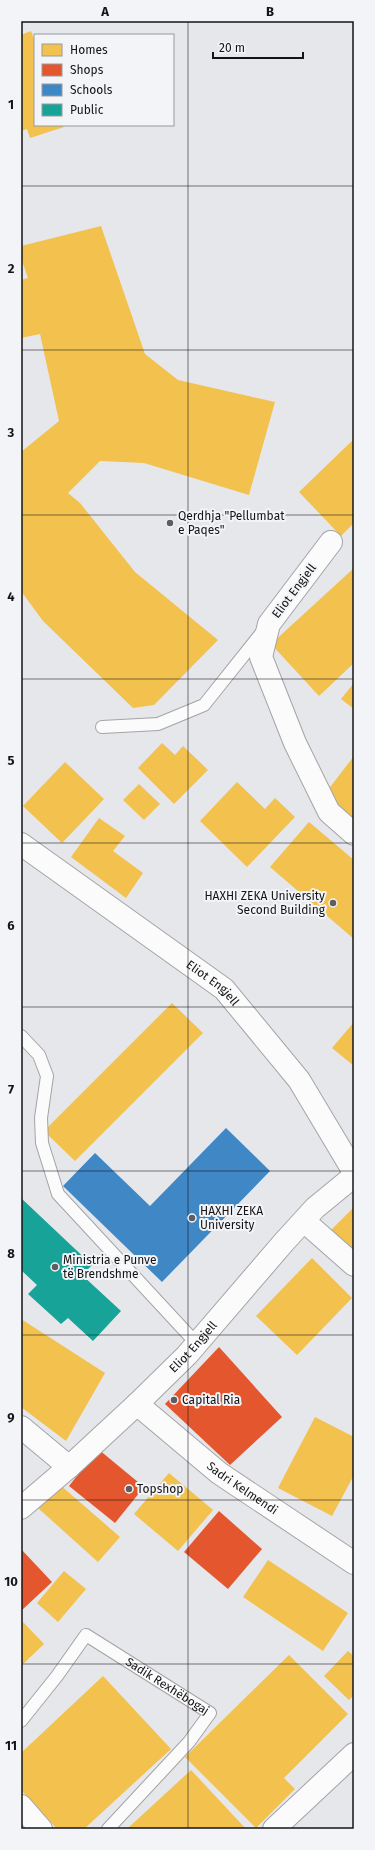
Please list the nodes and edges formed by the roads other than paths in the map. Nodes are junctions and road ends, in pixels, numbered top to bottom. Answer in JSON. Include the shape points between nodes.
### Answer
{"nodes":[{"id":1,"x":331,"y":542,"type":"dead end"},
{"id":2,"x":269,"y":624,"type":"junction"},
{"id":3,"x":102,"y":727,"type":"dead end"},
{"id":4,"x":354,"y":834,"type":"edge"},
{"id":5,"x":21,"y":844,"type":"edge"},
{"id":6,"x":21,"y":1036,"type":"edge"},
{"id":7,"x":354,"y":1172,"type":"edge"},
{"id":8,"x":354,"y":1176,"type":"edge"},
{"id":9,"x":304,"y":1221,"type":"junction"},
{"id":10,"x":354,"y":1265,"type":"edge"},
{"id":11,"x":198,"y":1344,"type":"junction"},
{"id":12,"x":137,"y":1404,"type":"junction"},
{"id":13,"x":21,"y":1426,"type":"edge"},
{"id":14,"x":69,"y":1467,"type":"junction"},
{"id":15,"x":21,"y":1508,"type":"edge"},
{"id":16,"x":354,"y":1563,"type":"edge"},
{"id":17,"x":21,"y":1721,"type":"edge"},
{"id":18,"x":354,"y":1754,"type":"edge"},
{"id":19,"x":21,"y":1806,"type":"edge"},
{"id":20,"x":41,"y":1829,"type":"edge"},
{"id":21,"x":108,"y":1829,"type":"edge"},
{"id":22,"x":274,"y":1829,"type":"edge"}],
"edges":[{"from":1,"to":2,"type":"street","name":"Eliot Engjell"},
{"from":2,"to":3,"type":"lane","via":[[204,705],[158,724]]},
{"from":2,"to":4,"type":"street","name":"Eliot Engjell","via":[[261,656],[295,743],[329,812]]},
{"from":5,"to":7,"type":"street","name":"Eliot Engjell","via":[[224,989],[298,1080]]},
{"from":6,"to":11,"type":"lane","via":[[39,1055],[47,1076],[42,1143],[58,1194]]},
{"from":8,"to":9,"type":"street","name":"Eliot Engjell","via":[[315,1208]]},
{"from":9,"to":10,"type":"street"},
{"from":9,"to":11,"type":"street","name":"Eliot Engjell"},
{"from":11,"to":12,"type":"street","name":"Eliot Engjell"},
{"from":12,"to":14,"type":"street","name":"Eliot Engjell"},
{"from":12,"to":16,"type":"street","name":"Sadri Kelmendi","via":[[219,1473]]},
{"from":13,"to":14,"type":"street"},
{"from":14,"to":15,"type":"street","name":"Eliot Engjell"},
{"from":17,"to":21,"type":"lane","name":"Sadik Rexhëbogaj","via":[[86,1634],[210,1713],[189,1742]]},
{"from":18,"to":22,"type":"street"},
{"from":19,"to":20,"type":"street"}]}
